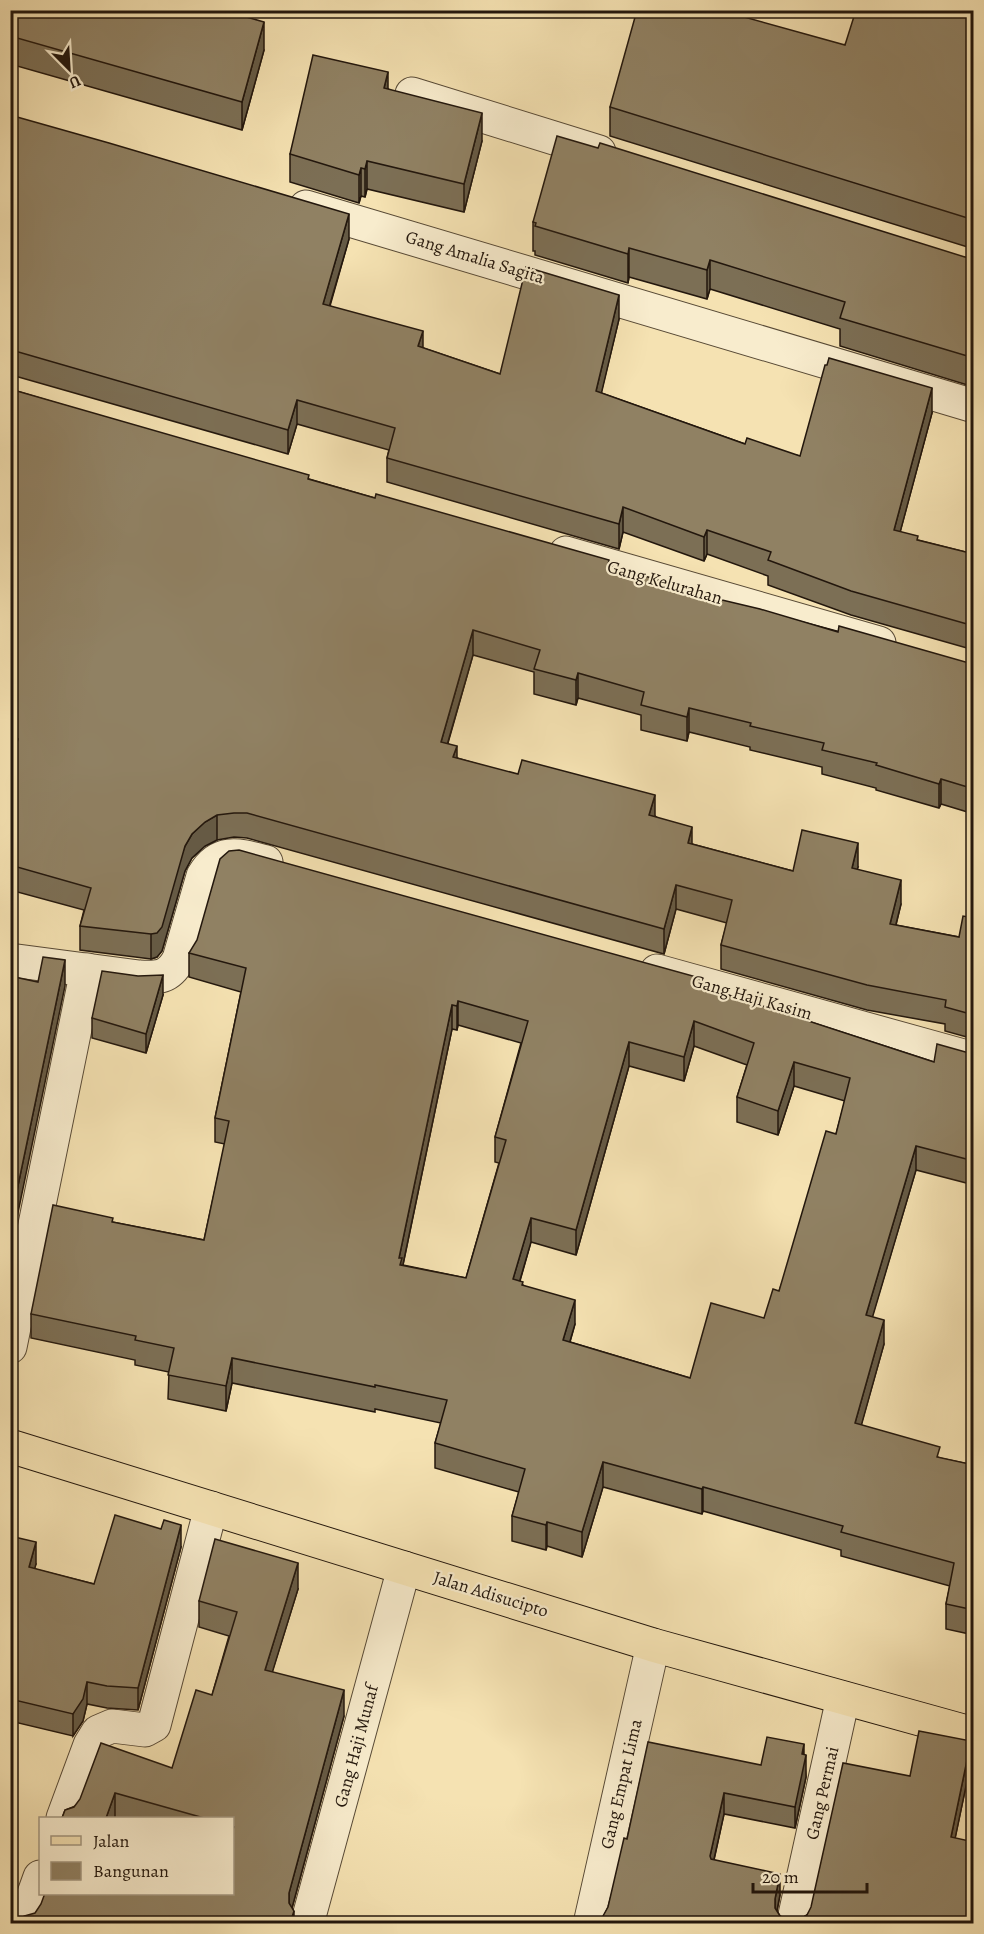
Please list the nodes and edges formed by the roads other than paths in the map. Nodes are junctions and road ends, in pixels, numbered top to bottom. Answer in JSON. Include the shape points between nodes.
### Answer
{"nodes":[{"id":1,"x":412,"y":93,"type":"edge"},
{"id":2,"x":626,"y":160,"type":"edge"},
{"id":3,"x":274,"y":197,"type":"edge"},
{"id":4,"x":974,"y":406,"type":"edge"},
{"id":5,"x":538,"y":545,"type":"edge"},
{"id":6,"x":905,"y":650,"type":"edge"},
{"id":7,"x":299,"y":872,"type":"edge"},
{"id":8,"x":10,"y":960,"type":"edge"},
{"id":9,"x":631,"y":964,"type":"edge"},
{"id":10,"x":87,"y":970,"type":"junction"},
{"id":11,"x":974,"y":1059,"type":"edge"},
{"id":12,"x":10,"y":1347,"type":"edge"},
{"id":13,"x":10,"y":1446,"type":"edge"},
{"id":14,"x":211,"y":1508,"type":"junction"},
{"id":15,"x":405,"y":1568,"type":"junction"},
{"id":16,"x":653,"y":1645,"type":"junction"},
{"id":17,"x":843,"y":1698,"type":"junction"},
{"id":18,"x":974,"y":1734,"type":"edge"},
{"id":19,"x":63,"y":1817,"type":"edge"},
{"id":20,"x":39,"y":1880,"type":"edge"},
{"id":21,"x":23,"y":1923,"type":"edge"},
{"id":22,"x":307,"y":1923,"type":"edge"},
{"id":23,"x":590,"y":1923,"type":"edge"},
{"id":24,"x":793,"y":1923,"type":"edge"}],
"edges":[{"from":1,"to":2,"type":"street"},
{"from":3,"to":4,"type":"street","name":"Gang Amalia Sagita"},
{"from":5,"to":6,"type":"street","name":"Gang Kelurahan"},
{"from":7,"to":10,"type":"street","via":[[242,856],[228,855],[216,860],[203,876],[174,969],[154,978]]},
{"from":8,"to":10,"type":"street"},
{"from":9,"to":11,"type":"street","name":"Gang Haji Kasim"},
{"from":10,"to":12,"type":"street"},
{"from":13,"to":14,"type":"main road","name":"Jalan Adisucipto"},
{"from":14,"to":15,"type":"main road","name":"Jalan Adisucipto"},
{"from":14,"to":19,"type":"street","via":[[154,1725],[145,1730],[112,1726],[98,1732]]},
{"from":15,"to":16,"type":"main road","name":"Jalan Adisucipto"},
{"from":15,"to":22,"type":"street","name":"Gang Haji Munaf"},
{"from":16,"to":17,"type":"main road","name":"Jalan Adisucipto"},
{"from":16,"to":23,"type":"street","name":"Gang Empat Lima"},
{"from":17,"to":18,"type":"main road","name":"Jalan Adisucipto"},
{"from":17,"to":24,"type":"street","name":"Gang Permai"},
{"from":20,"to":21,"type":"street"}]}
